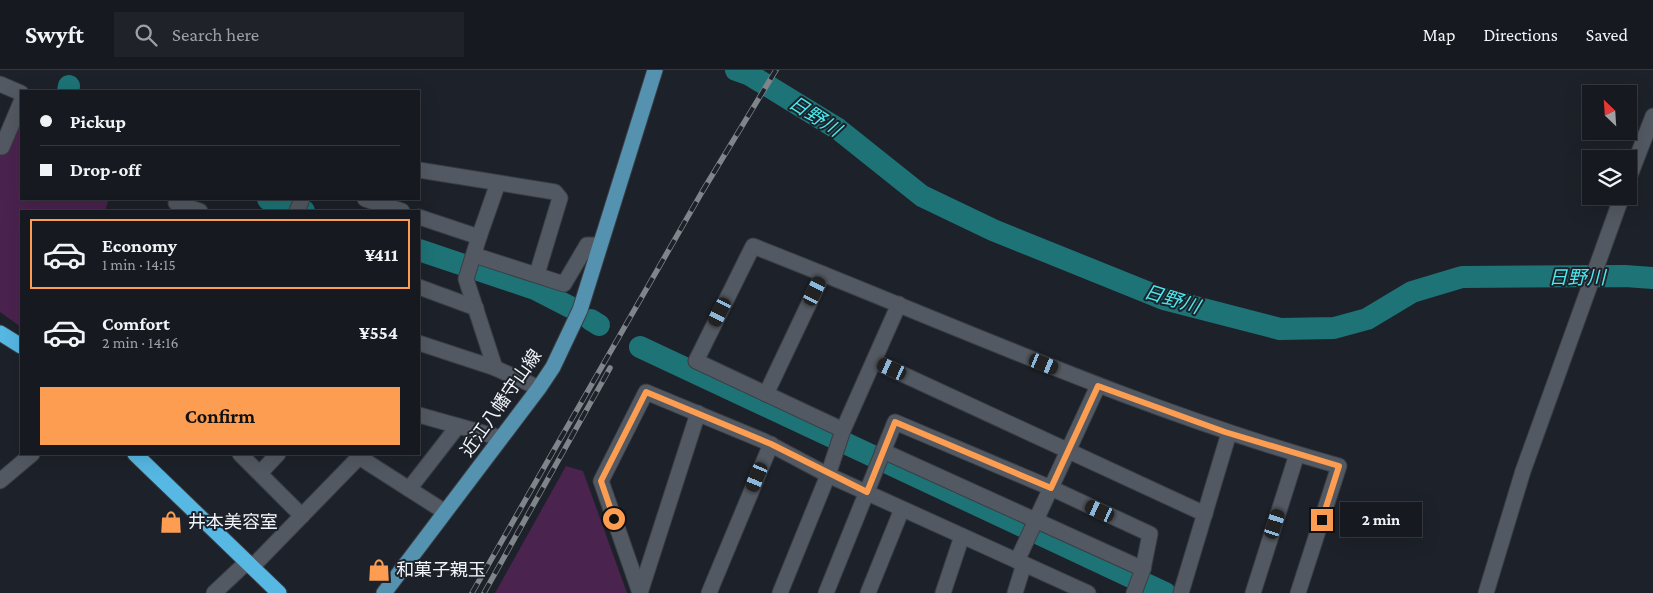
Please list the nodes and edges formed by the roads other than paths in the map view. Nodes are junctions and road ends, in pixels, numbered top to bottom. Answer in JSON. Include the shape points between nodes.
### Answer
{"nodes":[{"id":1,"x":656,"y":70,"type":"edge"},
{"id":2,"x":0,"y":84,"type":"edge"},
{"id":3,"x":20,"y":93,"type":"edge"},
{"id":4,"x":20,"y":104,"type":"edge"},
{"id":5,"x":1653,"y":116,"type":"edge"},
{"id":6,"x":0,"y":146,"type":"edge"},
{"id":7,"x":1637,"y":157,"type":"edge"},
{"id":8,"x":420,"y":170,"type":"edge"},
{"id":9,"x":498,"y":182,"type":"junction"},
{"id":10,"x":369,"y":200,"type":"edge"},
{"id":11,"x":175,"y":204,"type":"edge"},
{"id":12,"x":1619,"y":205,"type":"edge"},
{"id":13,"x":196,"y":210,"type":"edge"},
{"id":14,"x":399,"y":210,"type":"edge"},
{"id":15,"x":420,"y":217,"type":"edge"},
{"id":16,"x":479,"y":238,"type":"junction"},
{"id":17,"x":599,"y":245,"type":"junction"},
{"id":18,"x":473,"y":258,"type":"junction"},
{"id":19,"x":537,"y":274,"type":"junction"},
{"id":20,"x":824,"y":274,"type":"junction"},
{"id":21,"x":420,"y":287,"type":"edge"},
{"id":22,"x":898,"y":304,"type":"junction"},
{"id":23,"x":476,"y":308,"type":"junction"},
{"id":24,"x":0,"y":333,"type":"edge"},
{"id":25,"x":420,"y":343,"type":"edge"},
{"id":26,"x":20,"y":345,"type":"edge"},
{"id":27,"x":874,"y":361,"type":"junction"},
{"id":28,"x":495,"y":368,"type":"junction"},
{"id":29,"x":1098,"y":386,"type":"junction"},
{"id":30,"x":539,"y":388,"type":"junction"},
{"id":31,"x":766,"y":394,"type":"junction"},
{"id":32,"x":698,"y":414,"type":"junction"},
{"id":33,"x":420,"y":416,"type":"edge"},
{"id":34,"x":458,"y":426,"type":"junction"},
{"id":35,"x":1229,"y":433,"type":"junction"},
{"id":36,"x":501,"y":438,"type":"junction"},
{"id":37,"x":841,"y":438,"type":"junction"},
{"id":38,"x":771,"y":444,"type":"junction"},
{"id":39,"x":1068,"y":451,"type":"junction"},
{"id":40,"x":1297,"y":454,"type":"junction"},
{"id":41,"x":31,"y":455,"type":"edge"},
{"id":42,"x":136,"y":455,"type":"edge"},
{"id":43,"x":241,"y":455,"type":"edge"},
{"id":44,"x":277,"y":455,"type":"edge"},
{"id":45,"x":361,"y":455,"type":"edge"},
{"id":46,"x":881,"y":457,"type":"junction"},
{"id":47,"x":260,"y":474,"type":"junction"},
{"id":48,"x":828,"y":475,"type":"junction"},
{"id":49,"x":0,"y":481,"type":"edge"},
{"id":50,"x":1051,"y":488,"type":"junction"},
{"id":51,"x":408,"y":489,"type":"junction"},
{"id":52,"x":867,"y":492,"type":"junction"},
{"id":53,"x":902,"y":508,"type":"junction"},
{"id":54,"x":445,"y":512,"type":"junction"},
{"id":55,"x":1205,"y":514,"type":"junction"},
{"id":56,"x":302,"y":516,"type":"junction"},
{"id":57,"x":1033,"y":527,"type":"junction"},
{"id":58,"x":962,"y":536,"type":"junction"},
{"id":59,"x":1020,"y":562,"type":"junction"},
{"id":60,"x":249,"y":565,"type":"junction"},
{"id":61,"x":1139,"y":581,"type":"edge"},
{"id":62,"x":214,"y":593,"type":"edge"},
{"id":63,"x":279,"y":593,"type":"edge"},
{"id":64,"x":384,"y":593,"type":"edge"},
{"id":65,"x":640,"y":593,"type":"edge"},
{"id":66,"x":710,"y":593,"type":"edge"},
{"id":67,"x":780,"y":593,"type":"edge"},
{"id":68,"x":826,"y":593,"type":"edge"},
{"id":69,"x":868,"y":593,"type":"edge"},
{"id":70,"x":943,"y":593,"type":"edge"},
{"id":71,"x":1015,"y":593,"type":"edge"},
{"id":72,"x":1088,"y":593,"type":"edge"},
{"id":73,"x":1182,"y":593,"type":"edge"},
{"id":74,"x":1253,"y":593,"type":"edge"},
{"id":75,"x":1298,"y":593,"type":"edge"},
{"id":76,"x":1486,"y":593,"type":"edge"}],
"edges":[{"from":1,"to":17,"type":"main road","name":"近江八幡守山線"},
{"from":2,"to":3,"type":"street"},
{"from":4,"to":6,"type":"street"},
{"from":5,"to":7,"type":"street"},
{"from":8,"to":9,"type":"street"},
{"from":9,"to":16,"type":"street"},
{"from":9,"to":19,"type":"street","via":[[555,192],[560,198]]},
{"from":10,"to":14,"type":"street"},
{"from":11,"to":13,"type":"street"},
{"from":12,"to":76,"type":"street","via":[[1518,487]]},
{"from":15,"to":16,"type":"street"},
{"from":16,"to":18,"type":"street"},
{"from":17,"to":19,"type":"street","via":[[587,245],[564,284]]},
{"from":17,"to":30,"type":"main road","name":"近江八幡守山線","via":[[580,310]]},
{"from":18,"to":19,"type":"street"},
{"from":18,"to":23,"type":"street","via":[[467,275]]},
{"from":20,"to":22,"type":"street"},
{"from":20,"to":31,"type":"street"},
{"from":20,"to":31,"type":"street","via":[[753,246],[696,361]]},
{"from":21,"to":23,"type":"street"},
{"from":22,"to":27,"type":"street"},
{"from":22,"to":29,"type":"street"},
{"from":23,"to":28,"type":"street"},
{"from":24,"to":26,"type":"highway"},
{"from":25,"to":28,"type":"street"},
{"from":27,"to":37,"type":"street"},
{"from":27,"to":39,"type":"street"},
{"from":28,"to":30,"type":"street"},
{"from":29,"to":35,"type":"street"},
{"from":29,"to":39,"type":"street"},
{"from":30,"to":36,"type":"main road","name":"近江八幡守山線"},
{"from":31,"to":37,"type":"street"},
{"from":32,"to":38,"type":"street"},
{"from":32,"to":65,"type":"street"},
{"from":32,"to":65,"type":"street","via":[[646,392],[601,481]]},
{"from":33,"to":34,"type":"street"},
{"from":34,"to":36,"type":"street"},
{"from":34,"to":51,"type":"street"},
{"from":35,"to":40,"type":"street"},
{"from":35,"to":55,"type":"street"},
{"from":36,"to":54,"type":"main road","name":"近江八幡守山線"},
{"from":37,"to":48,"type":"street"},
{"from":38,"to":48,"type":"street"},
{"from":38,"to":66,"type":"street"},
{"from":39,"to":50,"type":"street"},
{"from":39,"to":55,"type":"street"},
{"from":40,"to":74,"type":"street"},
{"from":40,"to":75,"type":"street","via":[[1339,466]]},
{"from":41,"to":49,"type":"street"},
{"from":42,"to":60,"type":"highway"},
{"from":43,"to":47,"type":"street"},
{"from":44,"to":47,"type":"street"},
{"from":45,"to":51,"type":"street"},
{"from":45,"to":56,"type":"street"},
{"from":46,"to":50,"type":"street","via":[[895,422]]},
{"from":46,"to":52,"type":"street"},
{"from":46,"to":57,"type":"street"},
{"from":47,"to":56,"type":"street"},
{"from":48,"to":52,"type":"street"},
{"from":48,"to":67,"type":"street"},
{"from":50,"to":57,"type":"street"},
{"from":50,"to":61,"type":"street","via":[[1150,534]]},
{"from":51,"to":54,"type":"street"},
{"from":52,"to":53,"type":"street"},
{"from":52,"to":68,"type":"street"},
{"from":53,"to":58,"type":"street"},
{"from":53,"to":69,"type":"street"},
{"from":54,"to":64,"type":"main road","name":"近江八幡守山線"},
{"from":55,"to":73,"type":"street"},
{"from":56,"to":60,"type":"street"},
{"from":57,"to":59,"type":"street"},
{"from":57,"to":61,"type":"street"},
{"from":58,"to":59,"type":"street"},
{"from":58,"to":70,"type":"street"},
{"from":59,"to":71,"type":"street"},
{"from":59,"to":72,"type":"street"},
{"from":60,"to":62,"type":"street"},
{"from":60,"to":63,"type":"highway"}]}
